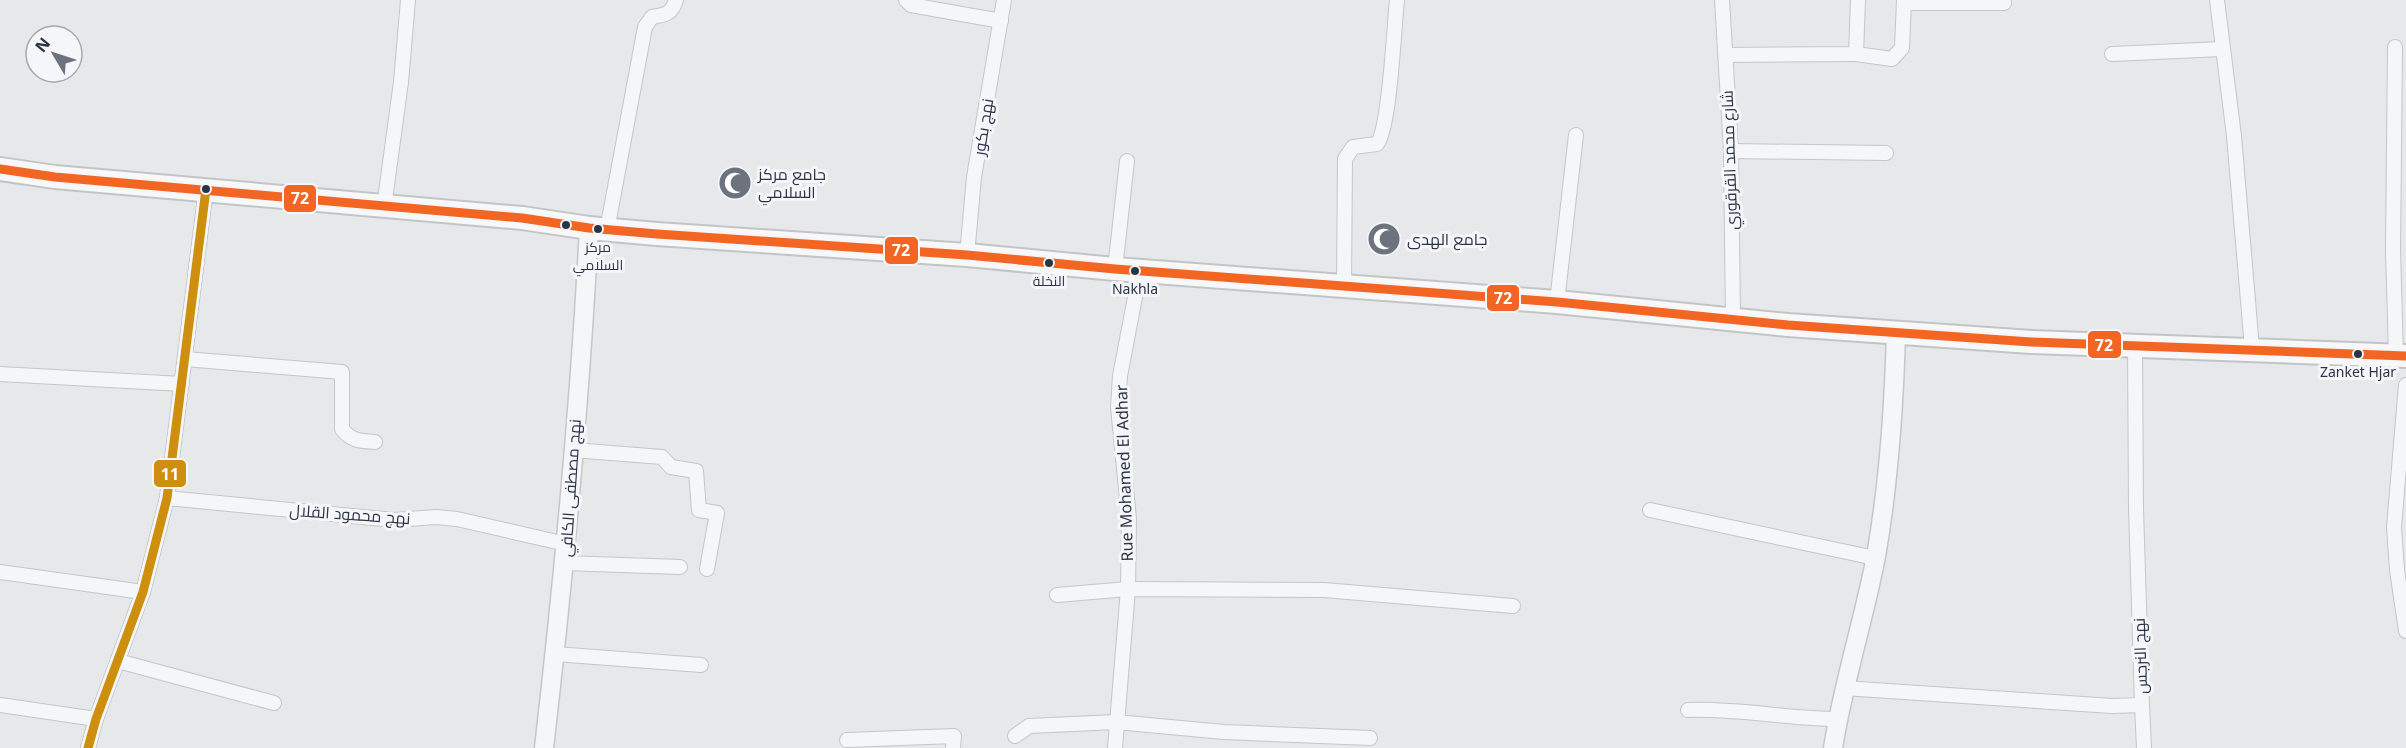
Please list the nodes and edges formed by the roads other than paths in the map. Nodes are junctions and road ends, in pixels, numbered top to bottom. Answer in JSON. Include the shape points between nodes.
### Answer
{"nodes":[{"id":1,"x":408,"y":0,"type":"edge"},
{"id":2,"x":676,"y":0,"type":"edge"},
{"id":3,"x":906,"y":0,"type":"edge"},
{"id":4,"x":1004,"y":0,"type":"edge"},
{"id":5,"x":1396,"y":0,"type":"edge"},
{"id":6,"x":1722,"y":0,"type":"edge"},
{"id":7,"x":1858,"y":0,"type":"edge"},
{"id":8,"x":2217,"y":0,"type":"edge"},
{"id":9,"x":1904,"y":2,"type":"edge"},
{"id":10,"x":2004,"y":3,"type":"dead end"},
{"id":11,"x":1001,"y":21,"type":"junction"},
{"id":12,"x":2395,"y":47,"type":"dead end"},
{"id":13,"x":2222,"y":49,"type":"junction"},
{"id":14,"x":1856,"y":54,"type":"junction"},
{"id":15,"x":2112,"y":54,"type":"dead end"},
{"id":16,"x":1726,"y":55,"type":"junction"},
{"id":17,"x":2401,"y":112,"type":"edge"},
{"id":18,"x":1576,"y":135,"type":"dead end"},
{"id":19,"x":1731,"y":151,"type":"junction"},
{"id":20,"x":1886,"y":153,"type":"dead end"},
{"id":21,"x":1127,"y":161,"type":"dead end"},
{"id":22,"x":0,"y":169,"type":"edge"},
{"id":23,"x":206,"y":189,"type":"junction"},
{"id":24,"x":384,"y":207,"type":"junction"},
{"id":25,"x":598,"y":229,"type":"junction"},
{"id":26,"x":966,"y":255,"type":"junction"},
{"id":27,"x":1115,"y":269,"type":"junction"},
{"id":28,"x":1140,"y":271,"type":"junction"},
{"id":29,"x":1344,"y":286,"type":"junction"},
{"id":30,"x":1557,"y":302,"type":"junction"},
{"id":31,"x":1733,"y":320,"type":"junction"},
{"id":32,"x":1896,"y":332,"type":"junction"},
{"id":33,"x":2135,"y":345,"type":"junction"},
{"id":34,"x":2253,"y":348,"type":"junction"},
{"id":35,"x":2401,"y":356,"type":"edge"},
{"id":36,"x":185,"y":359,"type":"junction"},
{"id":37,"x":0,"y":374,"type":"edge"},
{"id":38,"x":182,"y":384,"type":"junction"},
{"id":39,"x":2406,"y":385,"type":"edge"},
{"id":40,"x":375,"y":442,"type":"dead end"},
{"id":41,"x":573,"y":450,"type":"junction"},
{"id":42,"x":167,"y":498,"type":"junction"},
{"id":43,"x":1650,"y":510,"type":"dead end"},
{"id":44,"x":566,"y":544,"type":"junction"},
{"id":45,"x":1875,"y":558,"type":"junction"},
{"id":46,"x":564,"y":563,"type":"junction"},
{"id":47,"x":680,"y":567,"type":"dead end"},
{"id":48,"x":707,"y":569,"type":"dead end"},
{"id":49,"x":0,"y":572,"type":"edge"},
{"id":50,"x":2403,"y":588,"type":"edge"},
{"id":51,"x":1128,"y":589,"type":"junction"},
{"id":52,"x":143,"y":592,"type":"junction"},
{"id":53,"x":1057,"y":595,"type":"dead end"},
{"id":54,"x":1513,"y":606,"type":"dead end"},
{"id":55,"x":2406,"y":632,"type":"edge"},
{"id":56,"x":555,"y":654,"type":"junction"},
{"id":57,"x":118,"y":661,"type":"junction"},
{"id":58,"x":701,"y":665,"type":"dead end"},
{"id":59,"x":1844,"y":688,"type":"junction"},
{"id":60,"x":274,"y":703,"type":"dead end"},
{"id":61,"x":0,"y":705,"type":"edge"},
{"id":62,"x":2142,"y":705,"type":"junction"},
{"id":63,"x":1688,"y":710,"type":"dead end"},
{"id":64,"x":1838,"y":718,"type":"junction"},
{"id":65,"x":96,"y":719,"type":"junction"},
{"id":66,"x":1116,"y":722,"type":"junction"},
{"id":67,"x":1015,"y":736,"type":"dead end"},
{"id":68,"x":1370,"y":738,"type":"dead end"},
{"id":69,"x":847,"y":740,"type":"dead end"},
{"id":70,"x":88,"y":748,"type":"edge"},
{"id":71,"x":544,"y":748,"type":"edge"},
{"id":72,"x":953,"y":748,"type":"edge"},
{"id":73,"x":1115,"y":748,"type":"edge"},
{"id":74,"x":1833,"y":748,"type":"edge"},
{"id":75,"x":2144,"y":748,"type":"edge"}],
"edges":[{"from":1,"to":24,"type":"street"},
{"from":2,"to":25,"type":"street","via":[[667,15],[652,17],[645,27]]},
{"from":3,"to":11,"type":"street","via":[[911,5]]},
{"from":4,"to":11,"type":"street","name":"نهج بكور"},
{"from":5,"to":29,"type":"street","via":[[1382,138],[1377,144],[1353,147],[1345,159]]},
{"from":6,"to":16,"type":"street","name":"شارع محمد القرقوري"},
{"from":7,"to":14,"type":"street"},
{"from":8,"to":13,"type":"street"},
{"from":9,"to":10,"type":"street"},
{"from":9,"to":14,"type":"street","via":[[1902,48],[1892,59]]},
{"from":11,"to":26,"type":"street","name":"نهج بكور","via":[[974,177]]},
{"from":12,"to":17,"type":"street"},
{"from":13,"to":15,"type":"street"},
{"from":13,"to":34,"type":"street"},
{"from":14,"to":16,"type":"street"},
{"from":16,"to":19,"type":"street","name":"شارع محمد القرقوري"},
{"from":17,"to":35,"type":"street","via":[[2393,250]]},
{"from":18,"to":30,"type":"street"},
{"from":19,"to":20,"type":"street"},
{"from":19,"to":31,"type":"street","name":"شارع محمد القرقوري"},
{"from":21,"to":27,"type":"street"},
{"from":22,"to":23,"type":"main road"},
{"from":23,"to":24,"type":"main road"},
{"from":23,"to":36,"type":"street"},
{"from":24,"to":25,"type":"main road","via":[[522,218]]},
{"from":25,"to":26,"type":"main road"},
{"from":25,"to":41,"type":"street","name":"نهج مصطفى الكافي"},
{"from":26,"to":27,"type":"main road"},
{"from":27,"to":28,"type":"main road"},
{"from":28,"to":29,"type":"main road"},
{"from":28,"to":51,"type":"street","name":"Rue Mohamed El Adhar","via":[[1124,350],[1118,406],[1129,519]]},
{"from":29,"to":30,"type":"main road"},
{"from":30,"to":31,"type":"main road"},
{"from":31,"to":32,"type":"main road"},
{"from":32,"to":33,"type":"main road"},
{"from":32,"to":45,"type":"street","via":[[1893,408]]},
{"from":33,"to":34,"type":"main road"},
{"from":33,"to":62,"type":"street","name":"نهج النرجس"},
{"from":34,"to":35,"type":"main road"},
{"from":36,"to":38,"type":"street"},
{"from":36,"to":40,"type":"street","via":[[342,372],[342,429],[354,440]]},
{"from":37,"to":38,"type":"street"},
{"from":38,"to":42,"type":"street"},
{"from":39,"to":50,"type":"street","via":[[2394,527]]},
{"from":41,"to":44,"type":"street","name":"نهج مصطفى الكافي"},
{"from":41,"to":48,"type":"street","via":[[662,457],[671,467],[696,471],[699,510],[717,513]]},
{"from":42,"to":44,"type":"street","name":"نهج محمود القلال","via":[[394,520],[456,519]]},
{"from":42,"to":52,"type":"street"},
{"from":43,"to":45,"type":"street"},
{"from":44,"to":46,"type":"street","name":"نهج مصطفى الكافي"},
{"from":45,"to":59,"type":"street"},
{"from":46,"to":47,"type":"street"},
{"from":46,"to":56,"type":"street","name":"نهج مصطفى الكافي"},
{"from":49,"to":52,"type":"street"},
{"from":50,"to":55,"type":"street"},
{"from":51,"to":53,"type":"street"},
{"from":51,"to":54,"type":"street","via":[[1324,590]]},
{"from":51,"to":66,"type":"street","name":"Rue Mohamed El Adhar"},
{"from":52,"to":57,"type":"street"},
{"from":56,"to":58,"type":"street"},
{"from":56,"to":71,"type":"street","name":"نهج مصطفى الكافي"},
{"from":57,"to":60,"type":"street"},
{"from":57,"to":65,"type":"street"},
{"from":59,"to":62,"type":"street","name":"نهج النرجس"},
{"from":59,"to":64,"type":"street"},
{"from":61,"to":65,"type":"street"},
{"from":62,"to":75,"type":"street"},
{"from":63,"to":64,"type":"street"},
{"from":64,"to":74,"type":"street"},
{"from":65,"to":70,"type":"street"},
{"from":66,"to":67,"type":"street","via":[[1029,726]]},
{"from":66,"to":68,"type":"street","via":[[1224,732]]},
{"from":66,"to":73,"type":"street","name":"Rue Mohamed El Adhar"},
{"from":69,"to":72,"type":"street","via":[[954,736]]}]}
